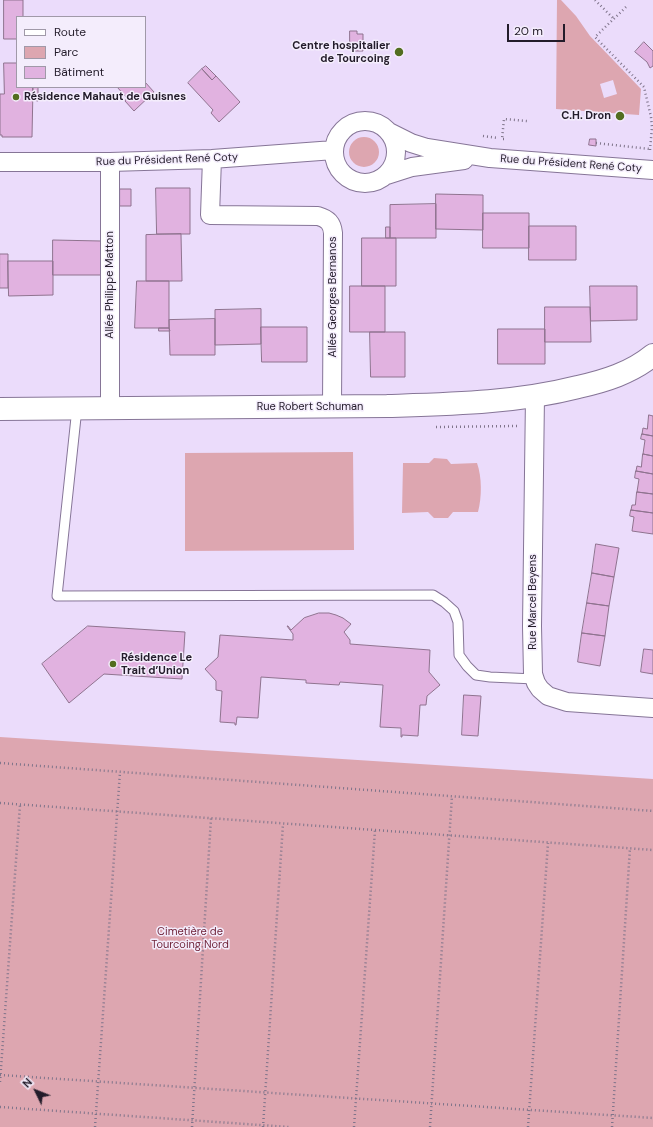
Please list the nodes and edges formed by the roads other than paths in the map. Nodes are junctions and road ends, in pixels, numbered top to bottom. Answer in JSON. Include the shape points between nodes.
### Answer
{"nodes":[{"id":1,"x":389,"y":132,"type":"junction"},
{"id":2,"x":334,"y":150,"type":"junction"},
{"id":3,"x":490,"y":158,"type":"junction"},
{"id":4,"x":212,"y":159,"type":"junction"},
{"id":5,"x":0,"y":162,"type":"edge"},
{"id":6,"x":110,"y":162,"type":"junction"},
{"id":7,"x":651,"y":170,"type":"edge"},
{"id":8,"x":386,"y":175,"type":"junction"},
{"id":9,"x":653,"y":355,"type":"edge"},
{"id":10,"x":653,"y":369,"type":"edge"},
{"id":11,"x":617,"y":376,"type":"junction"},
{"id":12,"x":535,"y":396,"type":"junction"},
{"id":13,"x":332,"y":406,"type":"junction"},
{"id":14,"x":77,"y":408,"type":"junction"},
{"id":15,"x":110,"y":408,"type":"junction"},
{"id":16,"x":0,"y":409,"type":"edge"},
{"id":17,"x":535,"y":679,"type":"junction"},
{"id":18,"x":653,"y":708,"type":"edge"}],
"edges":[{"from":1,"to":2,"type":"street","via":[[376,123],[357,122],[340,133]]},
{"from":1,"to":3,"type":"street","name":"Rue du Président René Coty","via":[[427,148]]},
{"from":1,"to":8,"type":"street","via":[[394,141],[396,157],[393,167]]},
{"from":2,"to":4,"type":"street","name":"Rue du Président René Coty"},
{"from":2,"to":8,"type":"street","via":[[339,170],[350,180],[369,183]]},
{"from":3,"to":7,"type":"street","name":"Rue du Président René Coty"},
{"from":3,"to":8,"type":"street","name":"Rue du Président René Coty","via":[[412,167]]},
{"from":4,"to":6,"type":"street","name":"Rue du Président René Coty"},
{"from":4,"to":13,"type":"street","name":"Allée Georges Bernanos","via":[[210,215],[311,216],[324,218],[331,224]]},
{"from":5,"to":6,"type":"street","name":"Rue du Président René Coty"},
{"from":6,"to":15,"type":"street","name":"Allée Philippe Matton"},
{"from":9,"to":11,"type":"street","name":"Rue Robert Schuman"},
{"from":10,"to":11,"type":"street","name":"Rue Robert Schuman"},
{"from":11,"to":12,"type":"street","name":"Rue Robert Schuman","via":[[564,391]]},
{"from":12,"to":13,"type":"street","name":"Rue Robert Schuman","via":[[438,404]]},
{"from":12,"to":17,"type":"street","name":"Rue Marcel Beyens","via":[[532,626]]},
{"from":13,"to":15,"type":"street","name":"Rue Robert Schuman"},
{"from":14,"to":15,"type":"street","name":"Rue Robert Schuman"},
{"from":14,"to":16,"type":"street","name":"Rue Robert Schuman"},
{"from":14,"to":17,"type":"lane","via":[[57,596],[433,595],[454,610],[458,622],[459,655],[476,675]]},
{"from":17,"to":18,"type":"street","name":"Rue Marcel Beyens","via":[[540,689],[557,700]]}]}
